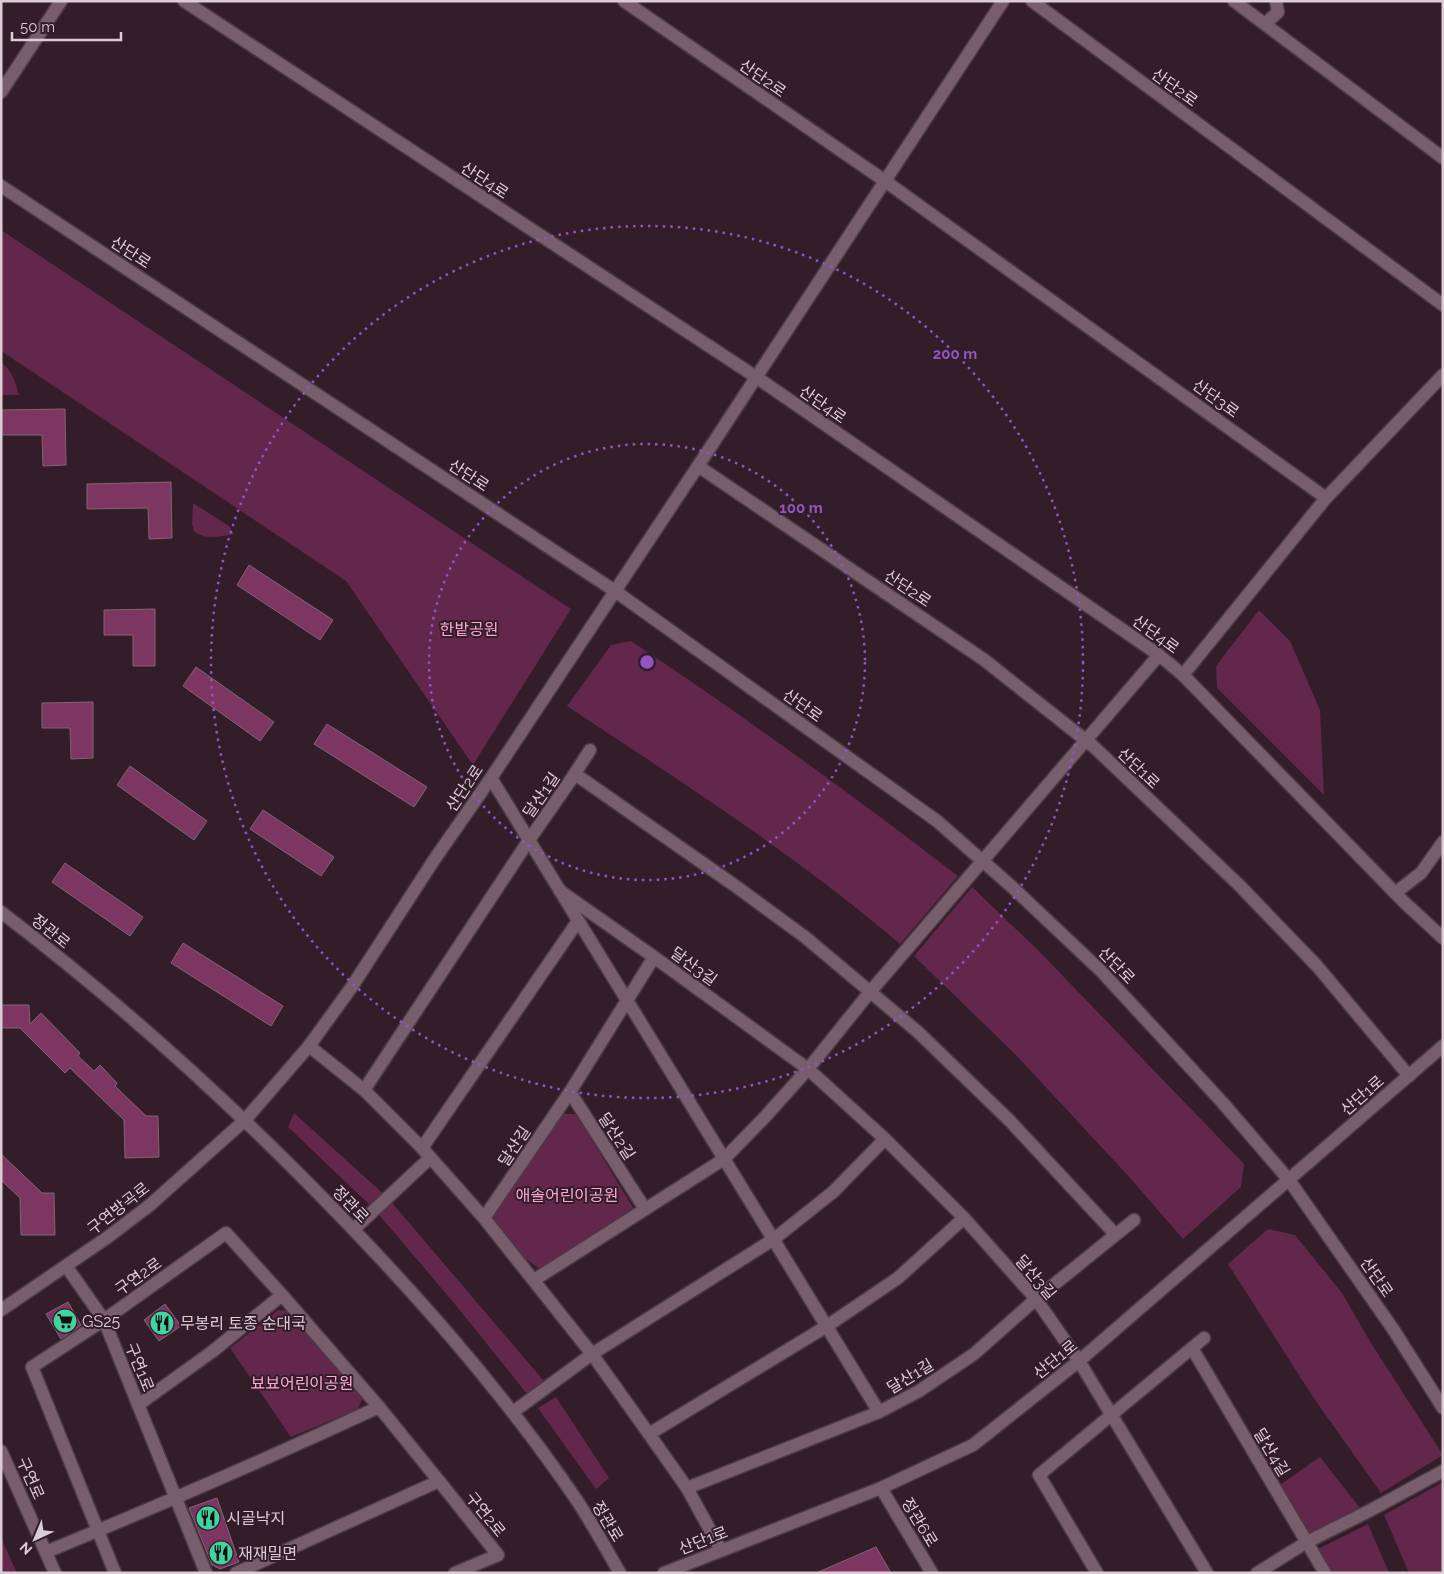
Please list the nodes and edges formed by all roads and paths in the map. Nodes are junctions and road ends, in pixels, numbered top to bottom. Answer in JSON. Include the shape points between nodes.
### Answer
{"nodes":[{"id":1,"x":61,"y":1,"type":"edge"},
{"id":2,"x":184,"y":1,"type":"edge"},
{"id":3,"x":624,"y":1,"type":"edge"},
{"id":4,"x":1003,"y":1,"type":"edge"},
{"id":5,"x":1234,"y":1,"type":"edge"},
{"id":6,"x":1276,"y":1,"type":"edge"},
{"id":7,"x":1033,"y":2,"type":"edge"},
{"id":8,"x":1265,"y":24,"type":"junction"},
{"id":9,"x":1,"y":92,"type":"edge"},
{"id":10,"x":1443,"y":158,"type":"edge"},
{"id":11,"x":885,"y":181,"type":"junction"},
{"id":12,"x":1,"y":186,"type":"edge"},
{"id":13,"x":1443,"y":305,"type":"edge"},
{"id":14,"x":1087,"y":324,"type":"joint"},
{"id":15,"x":1443,"y":375,"type":"edge"},
{"id":16,"x":756,"y":377,"type":"junction"},
{"id":17,"x":698,"y":466,"type":"junction"},
{"id":18,"x":1326,"y":498,"type":"junction"},
{"id":19,"x":615,"y":591,"type":"junction"},
{"id":20,"x":1159,"y":655,"type":"junction"},
{"id":21,"x":1183,"y":675,"type":"junction"},
{"id":22,"x":1092,"y":746,"type":"joint"},
{"id":23,"x":590,"y":750,"type":"dead end"},
{"id":24,"x":491,"y":778,"type":"junction"},
{"id":25,"x":566,"y":788,"type":"junction"},
{"id":26,"x":529,"y":840,"type":"junction"},
{"id":27,"x":1443,"y":842,"type":"edge"},
{"id":28,"x":983,"y":862,"type":"junction"},
{"id":29,"x":560,"y":891,"type":"junction"},
{"id":30,"x":1395,"y":892,"type":"junction"},
{"id":31,"x":1,"y":912,"type":"edge"},
{"id":32,"x":578,"y":921,"type":"junction"},
{"id":33,"x":1443,"y":938,"type":"edge"},
{"id":34,"x":654,"y":957,"type":"junction"},
{"id":35,"x":870,"y":992,"type":"junction"},
{"id":36,"x":627,"y":1000,"type":"junction"},
{"id":37,"x":309,"y":1046,"type":"junction"},
{"id":38,"x":1443,"y":1046,"type":"edge"},
{"id":39,"x":808,"y":1069,"type":"junction"},
{"id":40,"x":1409,"y":1076,"type":"junction"},
{"id":41,"x":364,"y":1090,"type":"junction"},
{"id":42,"x":570,"y":1092,"type":"junction"},
{"id":43,"x":245,"y":1120,"type":"junction"},
{"id":44,"x":885,"y":1139,"type":"junction"},
{"id":45,"x":422,"y":1148,"type":"junction"},
{"id":46,"x":430,"y":1158,"type":"junction"},
{"id":47,"x":724,"y":1159,"type":"junction"},
{"id":48,"x":1290,"y":1180,"type":"junction"},
{"id":49,"x":645,"y":1209,"type":"junction"},
{"id":50,"x":484,"y":1218,"type":"junction"},
{"id":51,"x":964,"y":1218,"type":"junction"},
{"id":52,"x":1134,"y":1220,"type":"dead end"},
{"id":53,"x":354,"y":1230,"type":"junction"},
{"id":54,"x":1115,"y":1234,"type":"junction"},
{"id":55,"x":774,"y":1240,"type":"junction"},
{"id":56,"x":66,"y":1266,"type":"junction"},
{"id":57,"x":534,"y":1280,"type":"junction"},
{"id":58,"x":282,"y":1295,"type":"junction"},
{"id":59,"x":1036,"y":1300,"type":"junction"},
{"id":60,"x":1,"y":1310,"type":"edge"},
{"id":61,"x":104,"y":1320,"type":"junction"},
{"id":62,"x":827,"y":1326,"type":"junction"},
{"id":63,"x":1204,"y":1338,"type":"dead end"},
{"id":64,"x":1192,"y":1348,"type":"junction"},
{"id":65,"x":592,"y":1354,"type":"junction"},
{"id":66,"x":1079,"y":1361,"type":"junction"},
{"id":67,"x":138,"y":1405,"type":"junction"},
{"id":68,"x":379,"y":1407,"type":"junction"},
{"id":69,"x":1443,"y":1408,"type":"edge"},
{"id":70,"x":513,"y":1412,"type":"junction"},
{"id":71,"x":879,"y":1412,"type":"junction"},
{"id":72,"x":1112,"y":1415,"type":"junction"},
{"id":73,"x":649,"y":1434,"type":"junction"},
{"id":74,"x":1,"y":1451,"type":"edge"},
{"id":75,"x":1443,"y":1471,"type":"edge"},
{"id":76,"x":439,"y":1481,"type":"junction"},
{"id":77,"x":687,"y":1488,"type":"junction"},
{"id":78,"x":881,"y":1488,"type":"junction"},
{"id":79,"x":176,"y":1498,"type":"junction"},
{"id":80,"x":98,"y":1531,"type":"junction"},
{"id":81,"x":1307,"y":1542,"type":"junction"},
{"id":82,"x":721,"y":1550,"type":"junction"},
{"id":83,"x":46,"y":1552,"type":"junction"},
{"id":84,"x":55,"y":1573,"type":"edge"},
{"id":85,"x":115,"y":1573,"type":"edge"},
{"id":86,"x":206,"y":1573,"type":"edge"},
{"id":87,"x":236,"y":1573,"type":"edge"},
{"id":88,"x":455,"y":1573,"type":"edge"},
{"id":89,"x":620,"y":1573,"type":"edge"},
{"id":90,"x":664,"y":1573,"type":"edge"},
{"id":91,"x":932,"y":1573,"type":"edge"},
{"id":92,"x":1097,"y":1573,"type":"edge"},
{"id":93,"x":1207,"y":1573,"type":"edge"},
{"id":94,"x":1256,"y":1573,"type":"edge"},
{"id":95,"x":1325,"y":1573,"type":"edge"}],
"edges":[{"from":1,"to":9,"type":"street"},
{"from":2,"to":16,"type":"street","name":"산단4로"},
{"from":3,"to":11,"type":"street","name":"산단2로"},
{"from":4,"to":11,"type":"street","name":"산단2로"},
{"from":5,"to":8,"type":"street"},
{"from":6,"to":8,"type":"street","via":[[1278,12]]},
{"from":7,"to":13,"type":"street","name":"산단2로"},
{"from":8,"to":10,"type":"street"},
{"from":11,"to":14,"type":"street","name":"산단2로"},
{"from":11,"to":16,"type":"street","name":"산단2로"},
{"from":12,"to":19,"type":"street","name":"산단로"},
{"from":14,"to":18,"type":"street","name":"산단3로"},
{"from":15,"to":18,"type":"street"},
{"from":16,"to":17,"type":"street","name":"산단2로"},
{"from":16,"to":20,"type":"street","name":"산단4로"},
{"from":17,"to":19,"type":"street","name":"산단2로"},
{"from":17,"to":22,"type":"street","name":"산단2로","via":[[983,659]]},
{"from":18,"to":21,"type":"street"},
{"from":19,"to":24,"type":"street","name":"산단2로"},
{"from":19,"to":28,"type":"street","name":"산단로","via":[[938,821]]},
{"from":20,"to":21,"type":"street","name":"산단4로"},
{"from":20,"to":28,"type":"street"},
{"from":21,"to":30,"type":"street","name":"산단4로"},
{"from":22,"to":40,"type":"street","name":"산단1로","via":[[1318,966]]},
{"from":23,"to":25,"type":"street"},
{"from":24,"to":26,"type":"street"},
{"from":24,"to":37,"type":"street","name":"산단2로"},
{"from":25,"to":26,"type":"street","name":"달산1길"},
{"from":25,"to":35,"type":"street","name":"달산1길","via":[[575,774],[734,885]]},
{"from":26,"to":29,"type":"street"},
{"from":26,"to":41,"type":"street","name":"달산1길"},
{"from":27,"to":30,"type":"street","via":[[1421,873]]},
{"from":28,"to":35,"type":"street"},
{"from":28,"to":48,"type":"street","name":"산단로","via":[[1101,970]]},
{"from":29,"to":32,"type":"street"},
{"from":29,"to":34,"type":"street","name":"달산3길"},
{"from":30,"to":33,"type":"street","name":"산단4로"},
{"from":31,"to":43,"type":"street","name":"정관로","via":[[129,1016]]},
{"from":32,"to":36,"type":"street"},
{"from":32,"to":45,"type":"street"},
{"from":34,"to":36,"type":"street"},
{"from":34,"to":39,"type":"street","name":"달산3길"},
{"from":35,"to":39,"type":"street"},
{"from":35,"to":54,"type":"street","name":"달산1길","via":[[918,1032],[1010,1121]]},
{"from":36,"to":42,"type":"street"},
{"from":36,"to":47,"type":"street"},
{"from":37,"to":41,"type":"street"},
{"from":37,"to":43,"type":"street","name":"산단2로"},
{"from":38,"to":40,"type":"street","name":"산단1로"},
{"from":39,"to":44,"type":"street","name":"달산3길"},
{"from":39,"to":47,"type":"street"},
{"from":40,"to":48,"type":"street","name":"산단1로"},
{"from":41,"to":45,"type":"street"},
{"from":42,"to":49,"type":"street","name":"달산2길"},
{"from":42,"to":50,"type":"street","name":"달산길"},
{"from":43,"to":53,"type":"street","name":"정관로"},
{"from":43,"to":56,"type":"street","name":"구연방곡로","via":[[150,1205]]},
{"from":44,"to":51,"type":"street","name":"달산3길"},
{"from":44,"to":55,"type":"street","via":[[833,1192]]},
{"from":45,"to":46,"type":"street"},
{"from":46,"to":50,"type":"street"},
{"from":46,"to":53,"type":"street"},
{"from":47,"to":49,"type":"street"},
{"from":47,"to":55,"type":"street"},
{"from":48,"to":66,"type":"street","name":"산단1로"},
{"from":48,"to":69,"type":"street","name":"산단로","via":[[1393,1329]]},
{"from":49,"to":57,"type":"street"},
{"from":50,"to":57,"type":"street"},
{"from":51,"to":59,"type":"street","name":"달산3길"},
{"from":51,"to":62,"type":"street","via":[[898,1278]]},
{"from":52,"to":54,"type":"street","name":"달산1길"},
{"from":53,"to":70,"type":"street","name":"정관로","via":[[415,1296]]},
{"from":54,"to":59,"type":"street","name":"달산1길"},
{"from":55,"to":62,"type":"street"},
{"from":55,"to":65,"type":"street"},
{"from":56,"to":60,"type":"street","name":"구연방곡로"},
{"from":56,"to":61,"type":"street","name":"구연1로"},
{"from":57,"to":65,"type":"street"},
{"from":58,"to":61,"type":"street","name":"구연2로","via":[[226,1234]]},
{"from":58,"to":67,"type":"street","name":"구연1로","via":[[213,1351]]},
{"from":58,"to":68,"type":"street","name":"구연2로"},
{"from":59,"to":66,"type":"street","name":"달산3길"},
{"from":59,"to":71,"type":"street","name":"달산1길","via":[[974,1354],[919,1391]]},
{"from":61,"to":67,"type":"street","name":"구연1로"},
{"from":61,"to":80,"type":"street","name":"구연2로","via":[[32,1367]]},
{"from":62,"to":71,"type":"street"},
{"from":62,"to":73,"type":"street"},
{"from":63,"to":64,"type":"street"},
{"from":64,"to":72,"type":"street"},
{"from":64,"to":81,"type":"street","name":"달산4길"},
{"from":65,"to":70,"type":"street"},
{"from":65,"to":73,"type":"street"},
{"from":66,"to":72,"type":"street","name":"달산3길"},
{"from":66,"to":78,"type":"street","name":"산단1로","via":[[973,1445]]},
{"from":67,"to":79,"type":"street","name":"구연1로"},
{"from":68,"to":76,"type":"street","name":"구연2로"},
{"from":68,"to":79,"type":"street"},
{"from":70,"to":89,"type":"street","name":"정관로","via":[[579,1504]]},
{"from":71,"to":77,"type":"street","name":"달산1길"},
{"from":72,"to":92,"type":"street","via":[[1039,1475]]},
{"from":72,"to":93,"type":"street"},
{"from":73,"to":77,"type":"street"},
{"from":74,"to":83,"type":"street","name":"구연로"},
{"from":75,"to":81,"type":"street"},
{"from":76,"to":87,"type":"street"},
{"from":76,"to":88,"type":"street","name":"구연2로","via":[[498,1555]]},
{"from":77,"to":82,"type":"street"},
{"from":78,"to":82,"type":"street","name":"산단1로"},
{"from":78,"to":91,"type":"street","name":"정관6로"},
{"from":79,"to":80,"type":"street"},
{"from":79,"to":86,"type":"street","name":"구연1로"},
{"from":80,"to":83,"type":"street"},
{"from":80,"to":85,"type":"street","name":"구연2로"},
{"from":81,"to":94,"type":"street"},
{"from":81,"to":95,"type":"street","name":"달산4길"},
{"from":82,"to":90,"type":"street","name":"산단1로"},
{"from":83,"to":84,"type":"street","name":"구연로"}]}
